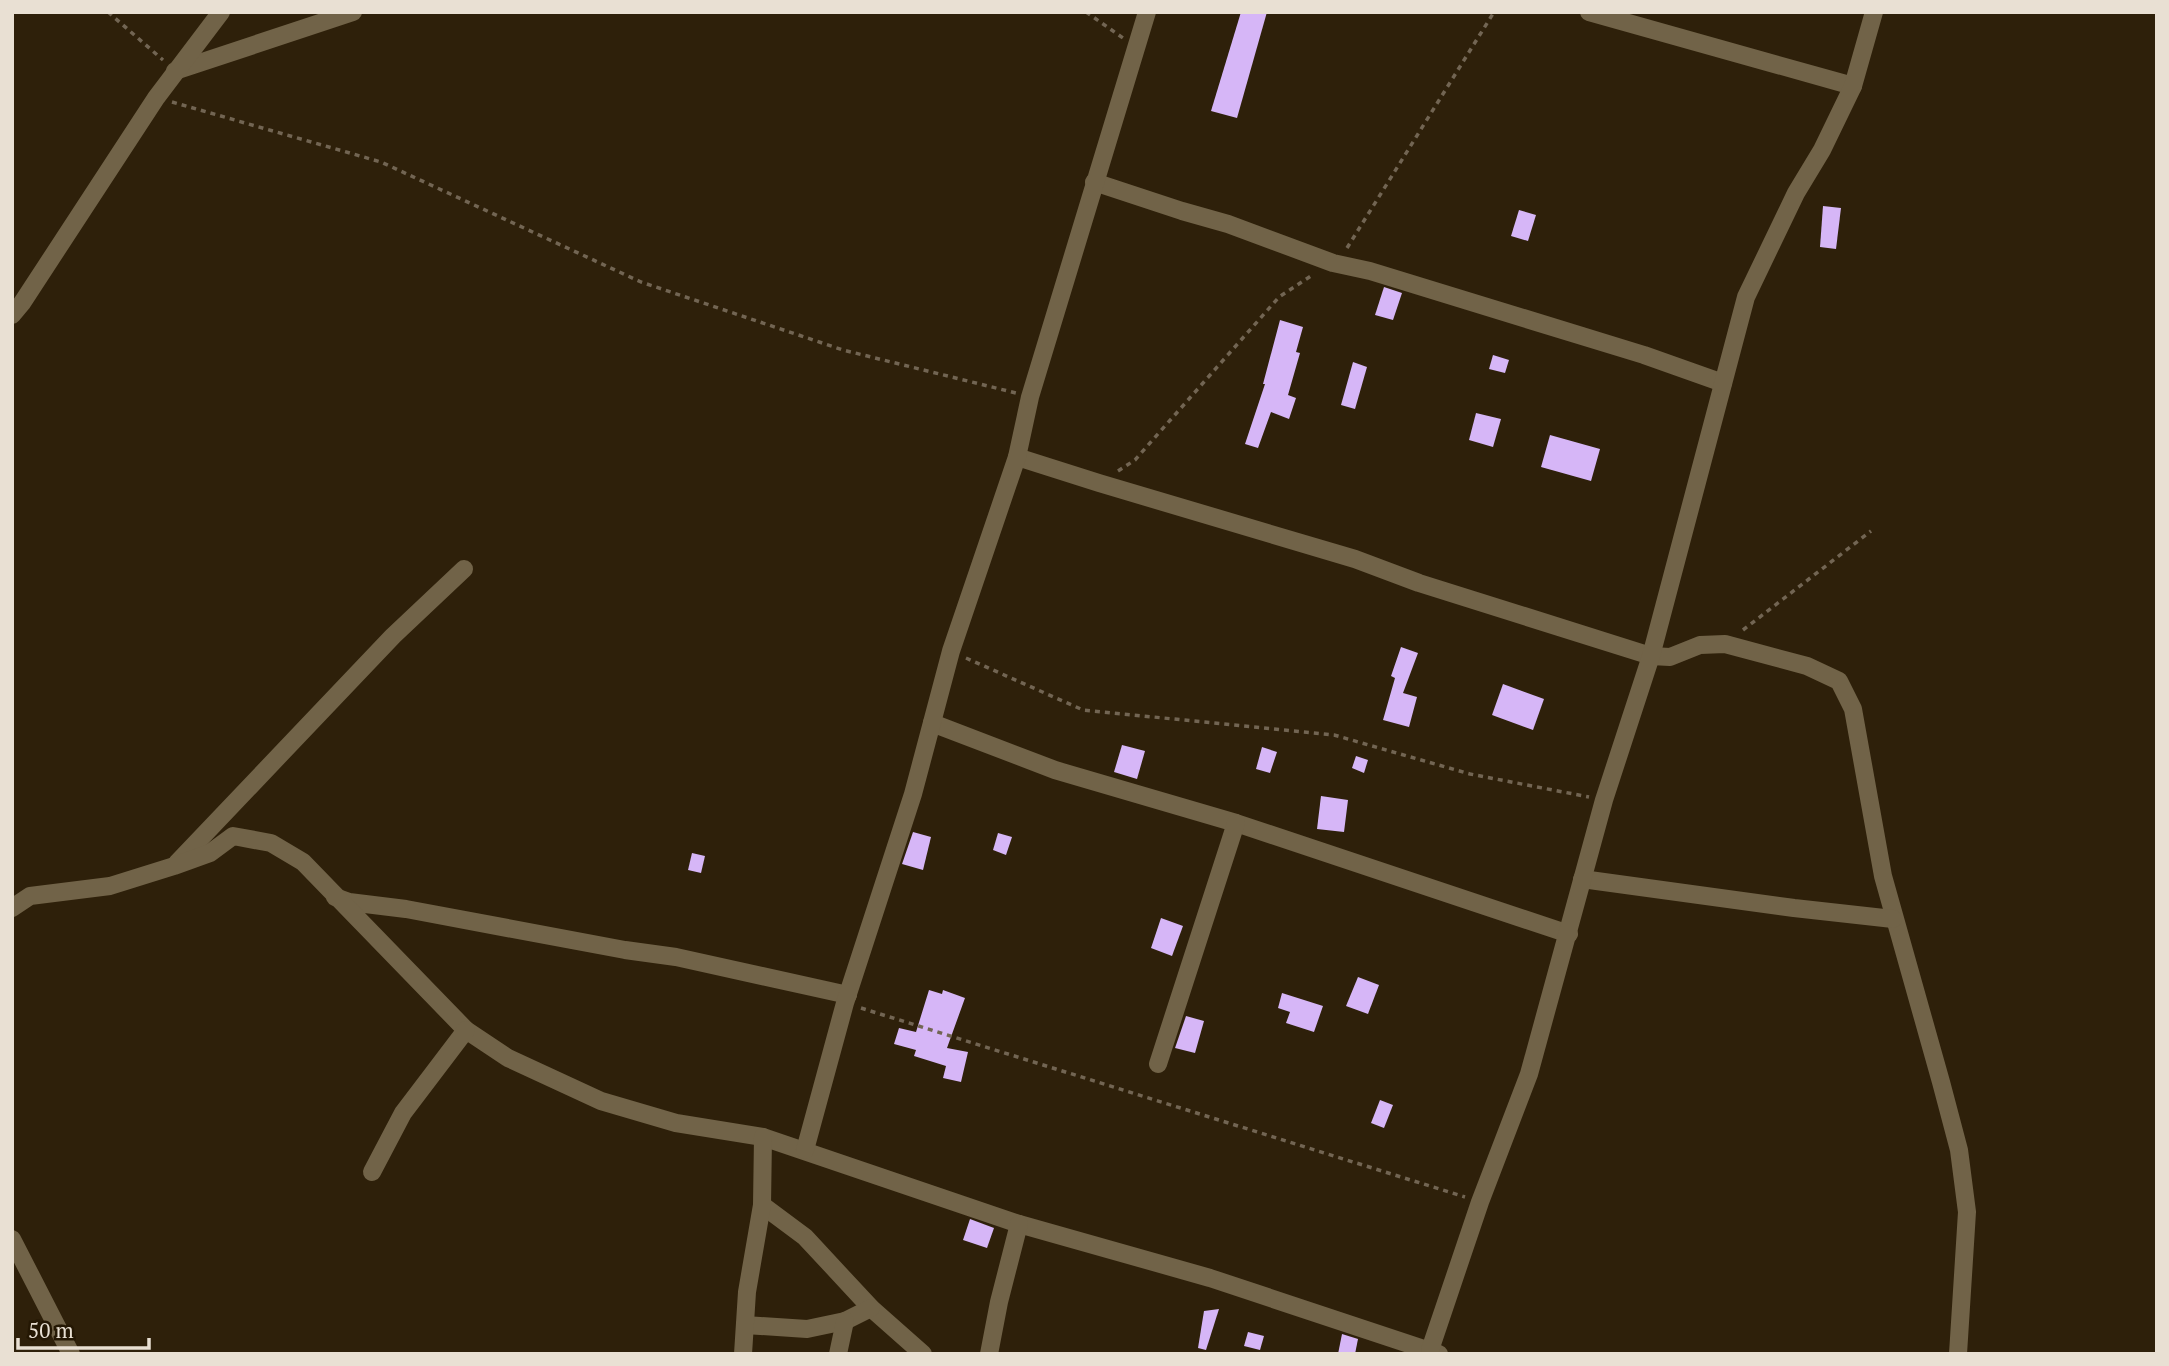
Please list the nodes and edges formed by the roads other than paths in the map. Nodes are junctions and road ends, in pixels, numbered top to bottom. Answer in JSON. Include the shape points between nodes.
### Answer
{"nodes":[{"id":1,"x":221,"y":12,"type":"edge"},
{"id":2,"x":353,"y":12,"type":"edge"},
{"id":3,"x":1147,"y":12,"type":"edge"},
{"id":4,"x":1589,"y":12,"type":"edge"},
{"id":5,"x":1874,"y":12,"type":"edge"},
{"id":6,"x":175,"y":71,"type":"junction"},
{"id":7,"x":1853,"y":86,"type":"junction"},
{"id":8,"x":1094,"y":182,"type":"junction"},
{"id":9,"x":12,"y":315,"type":"edge"},
{"id":10,"x":1723,"y":383,"type":"junction"},
{"id":11,"x":1017,"y":457,"type":"junction"},
{"id":12,"x":464,"y":569,"type":"dead end"},
{"id":13,"x":1651,"y":656,"type":"junction"},
{"id":14,"x":932,"y":723,"type":"junction"},
{"id":15,"x":1236,"y":823,"type":"junction"},
{"id":16,"x":174,"y":866,"type":"junction"},
{"id":17,"x":1582,"y":878,"type":"junction"},
{"id":18,"x":335,"y":897,"type":"junction"},
{"id":19,"x":12,"y":908,"type":"edge"},
{"id":20,"x":1893,"y":919,"type":"junction"},
{"id":21,"x":1569,"y":934,"type":"junction"},
{"id":22,"x":846,"y":999,"type":"junction"},
{"id":23,"x":466,"y":1030,"type":"junction"},
{"id":24,"x":1158,"y":1064,"type":"dead end"},
{"id":25,"x":763,"y":1138,"type":"junction"},
{"id":26,"x":805,"y":1150,"type":"junction"},
{"id":27,"x":372,"y":1172,"type":"dead end"},
{"id":28,"x":762,"y":1205,"type":"junction"},
{"id":29,"x":1019,"y":1224,"type":"junction"},
{"id":30,"x":12,"y":1239,"type":"edge"},
{"id":31,"x":871,"y":1308,"type":"junction"},
{"id":32,"x":845,"y":1321,"type":"junction"},
{"id":33,"x":745,"y":1325,"type":"junction"},
{"id":34,"x":1409,"y":1348,"type":"edge"},
{"id":35,"x":1434,"y":1352,"type":"edge"},
{"id":36,"x":71,"y":1354,"type":"edge"},
{"id":37,"x":743,"y":1354,"type":"edge"},
{"id":38,"x":838,"y":1354,"type":"edge"},
{"id":39,"x":923,"y":1354,"type":"edge"},
{"id":40,"x":989,"y":1354,"type":"edge"},
{"id":41,"x":1958,"y":1354,"type":"edge"}],
"edges":[{"from":1,"to":6,"type":"street"},
{"from":2,"to":6,"type":"street"},
{"from":3,"to":8,"type":"street"},
{"from":4,"to":7,"type":"street"},
{"from":5,"to":7,"type":"street"},
{"from":6,"to":9,"type":"street"},
{"from":7,"to":10,"type":"street","via":[[1746,297]]},
{"from":8,"to":10,"type":"street","via":[[1228,223],[1332,263],[1644,355]]},
{"from":8,"to":11,"type":"street","via":[[1030,397]]},
{"from":10,"to":13,"type":"street"},
{"from":11,"to":13,"type":"street","via":[[1354,559]]},
{"from":11,"to":14,"type":"street","via":[[951,651]]},
{"from":12,"to":16,"type":"street","via":[[393,636]]},
{"from":13,"to":17,"type":"street"},
{"from":13,"to":20,"type":"street","via":[[1670,657],[1700,645],[1725,644],[1807,666],[1839,681],[1853,709]]},
{"from":14,"to":15,"type":"street","via":[[1055,770]]},
{"from":14,"to":22,"type":"street","via":[[914,794]]},
{"from":15,"to":21,"type":"street"},
{"from":15,"to":24,"type":"street"},
{"from":16,"to":18,"type":"street","via":[[210,853],[233,836],[271,843],[303,862]]},
{"from":16,"to":19,"type":"street","via":[[110,886],[30,897]]},
{"from":17,"to":20,"type":"street"},
{"from":17,"to":21,"type":"street"},
{"from":18,"to":22,"type":"street","via":[[676,957]]},
{"from":18,"to":23,"type":"street"},
{"from":20,"to":41,"type":"street","via":[[1959,1150],[1967,1212]]},
{"from":21,"to":35,"type":"street","via":[[1529,1074],[1480,1202]]},
{"from":22,"to":26,"type":"street"},
{"from":23,"to":25,"type":"street","via":[[508,1058],[601,1101],[676,1123]]},
{"from":23,"to":27,"type":"street","via":[[403,1113]]},
{"from":25,"to":26,"type":"street"},
{"from":25,"to":28,"type":"street"},
{"from":26,"to":29,"type":"street"},
{"from":28,"to":31,"type":"street","via":[[805,1237]]},
{"from":28,"to":33,"type":"street"},
{"from":29,"to":34,"type":"street","via":[[1210,1278]]},
{"from":29,"to":40,"type":"street"},
{"from":30,"to":36,"type":"street"},
{"from":31,"to":32,"type":"street"},
{"from":31,"to":39,"type":"street"},
{"from":32,"to":33,"type":"street","via":[[807,1329]]},
{"from":32,"to":38,"type":"street"},
{"from":33,"to":37,"type":"street"},
{"from":34,"to":35,"type":"street"}]}
